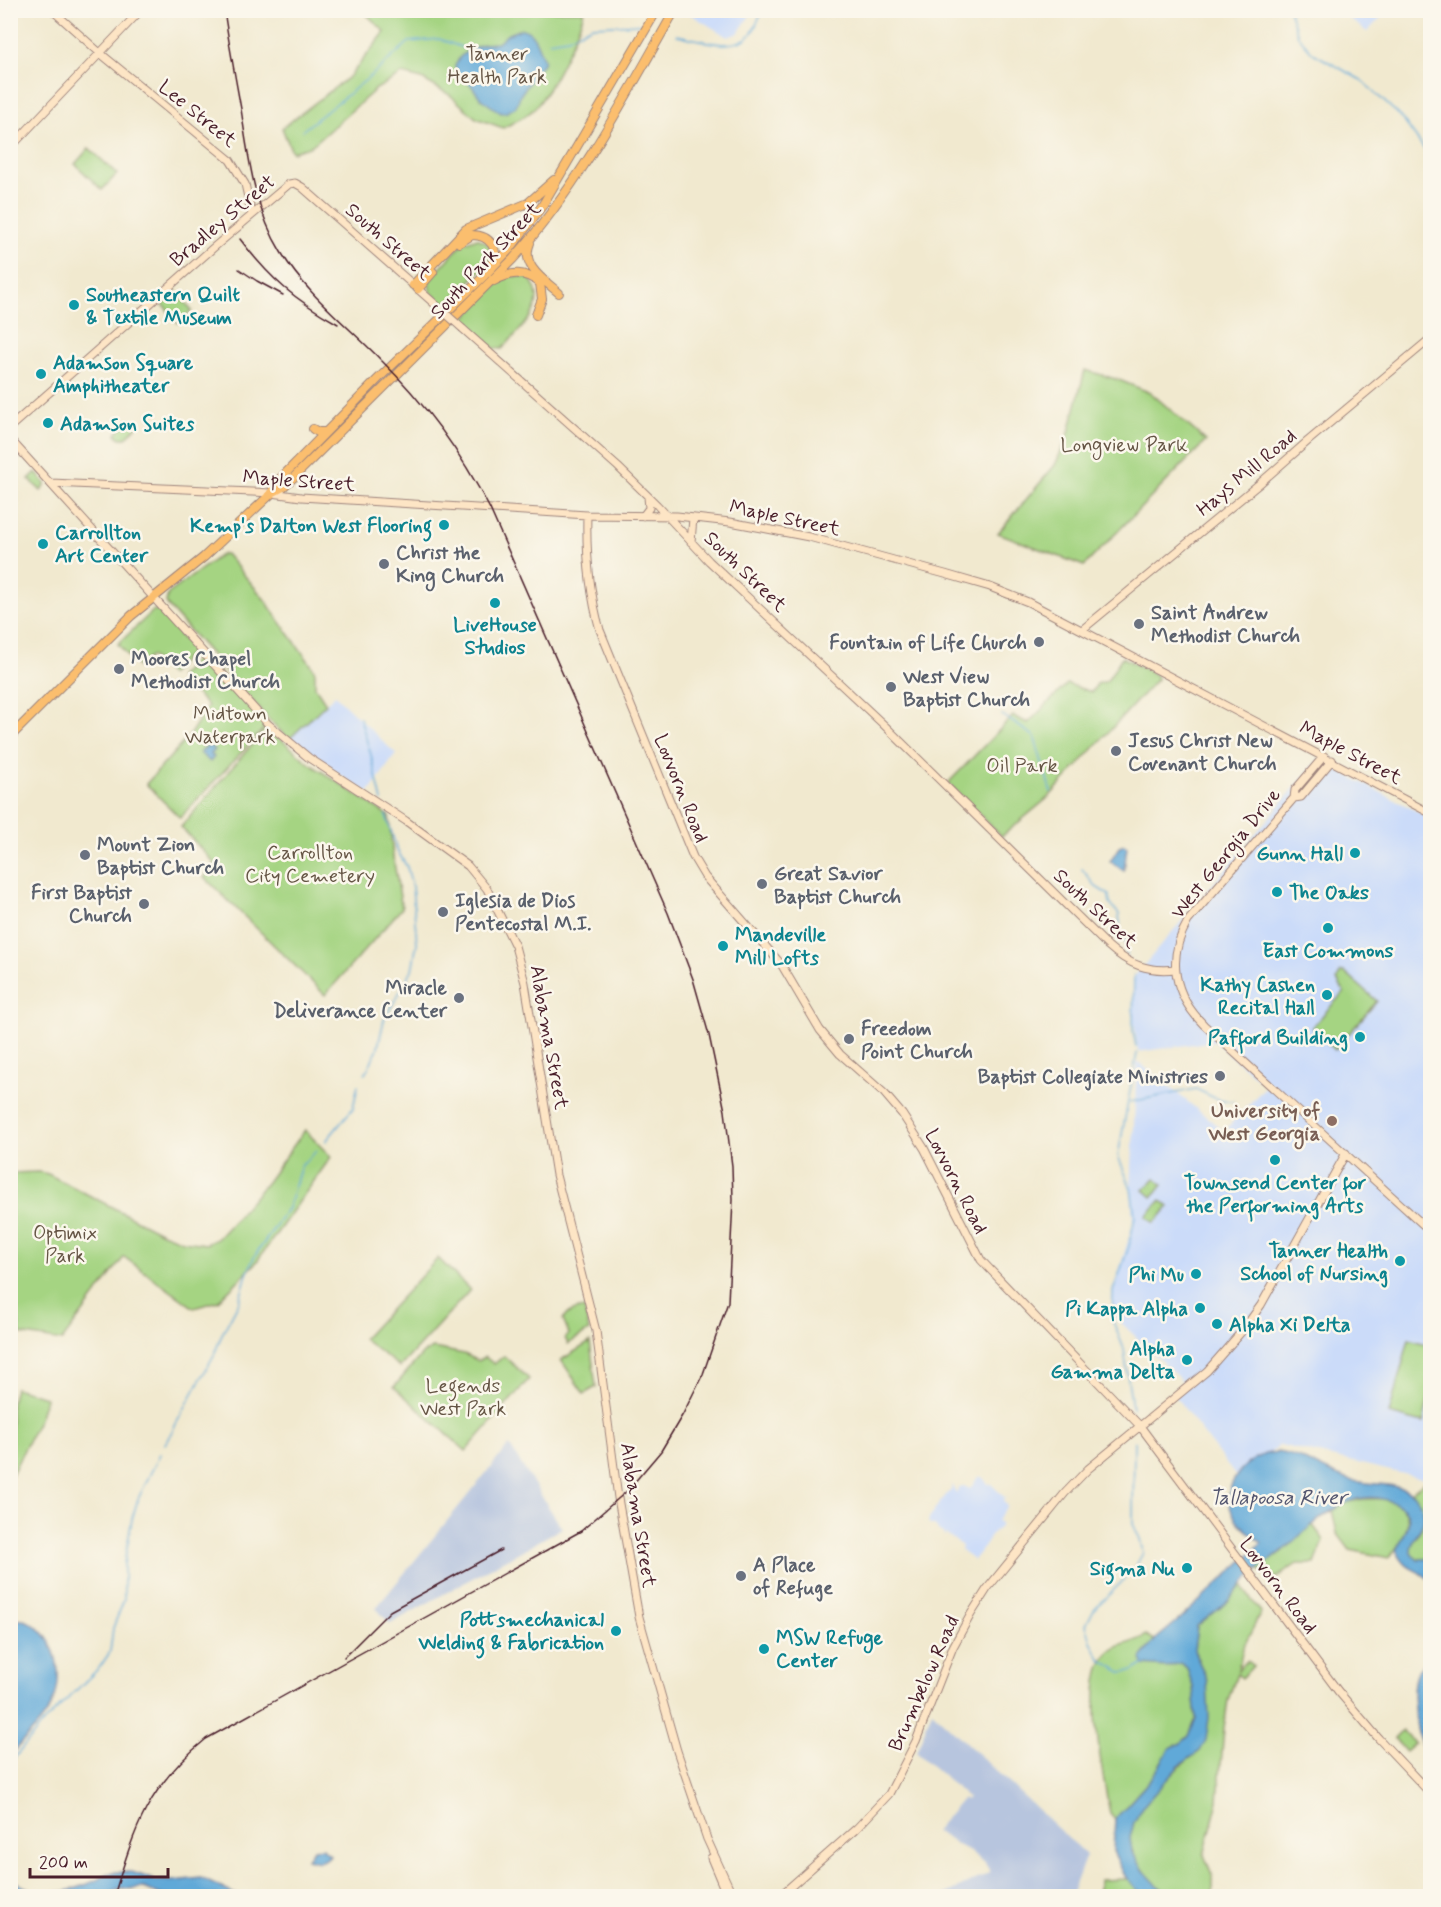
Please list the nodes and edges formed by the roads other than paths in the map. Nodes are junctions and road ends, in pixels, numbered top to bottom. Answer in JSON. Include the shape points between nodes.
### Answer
{"nodes":[{"id":1,"x":52,"y":10,"type":"edge"},
{"id":2,"x":141,"y":10,"type":"edge"},
{"id":3,"x":657,"y":10,"type":"edge"},
{"id":4,"x":675,"y":10,"type":"edge"},
{"id":5,"x":100,"y":53,"type":"junction"},
{"id":6,"x":619,"y":76,"type":"junction"},
{"id":7,"x":633,"y":83,"type":"junction"},
{"id":8,"x":10,"y":148,"type":"edge"},
{"id":9,"x":564,"y":171,"type":"junction"},
{"id":10,"x":295,"y":183,"type":"joint"},
{"id":11,"x":252,"y":215,"type":"junction"},
{"id":12,"x":534,"y":236,"type":"junction"},
{"id":13,"x":483,"y":277,"type":"junction"},
{"id":14,"x":540,"y":283,"type":"junction"},
{"id":15,"x":416,"y":287,"type":"junction"},
{"id":16,"x":485,"y":287,"type":"junction"},
{"id":17,"x":536,"y":315,"type":"dead end"},
{"id":18,"x":1431,"y":339,"type":"edge"},
{"id":19,"x":10,"y":427,"type":"edge"},
{"id":20,"x":313,"y":429,"type":"dead end"},
{"id":21,"x":325,"y":432,"type":"junction"},
{"id":22,"x":10,"y":439,"type":"edge"},
{"id":23,"x":51,"y":483,"type":"junction"},
{"id":24,"x":73,"y":484,"type":"junction"},
{"id":25,"x":272,"y":493,"type":"junction"},
{"id":26,"x":63,"y":497,"type":"junction"},
{"id":27,"x":648,"y":497,"type":"junction"},
{"id":28,"x":587,"y":515,"type":"junction"},
{"id":29,"x":643,"y":516,"type":"junction"},
{"id":30,"x":668,"y":516,"type":"junction"},
{"id":31,"x":693,"y":518,"type":"junction"},
{"id":32,"x":691,"y":542,"type":"junction"},
{"id":33,"x":152,"y":597,"type":"junction"},
{"id":34,"x":1083,"y":629,"type":"junction"},
{"id":35,"x":10,"y":737,"type":"edge"},
{"id":36,"x":1324,"y":756,"type":"junction"},
{"id":37,"x":1332,"y":760,"type":"junction"},
{"id":38,"x":1294,"y":798,"type":"junction"},
{"id":39,"x":1431,"y":813,"type":"edge"},
{"id":40,"x":1175,"y":969,"type":"junction"},
{"id":41,"x":1346,"y":1153,"type":"junction"},
{"id":42,"x":1431,"y":1231,"type":"edge"},
{"id":43,"x":1140,"y":1426,"type":"junction"},
{"id":44,"x":1431,"y":1793,"type":"edge"},
{"id":45,"x":707,"y":1839,"type":"junction"},
{"id":46,"x":728,"y":1896,"type":"edge"},
{"id":47,"x":732,"y":1896,"type":"edge"},
{"id":48,"x":779,"y":1896,"type":"edge"}],
"edges":[{"from":1,"to":5,"type":"street","name":"Lee Street"},
{"from":2,"to":5,"type":"street"},
{"from":3,"to":6,"type":"main road","name":"South Park Street"},
{"from":4,"to":7,"type":"main road","name":"South Park Street"},
{"from":5,"to":8,"type":"street"},
{"from":5,"to":11,"type":"street","name":"Lee Street","via":[[230,160],[245,184]]},
{"from":6,"to":7,"type":"main road"},
{"from":6,"to":9,"type":"main road","name":"South Park Street"},
{"from":7,"to":12,"type":"main road","name":"South Park Street","via":[[564,197]]},
{"from":9,"to":13,"type":"main road","name":"South Park Street","via":[[527,227]]},
{"from":9,"to":15,"type":"main road","via":[[528,203],[466,230]]},
{"from":10,"to":11,"type":"street","name":"Bradley Street","via":[[285,186]]},
{"from":10,"to":15,"type":"street","name":"South Street"},
{"from":11,"to":19,"type":"street","name":"Bradley Street"},
{"from":12,"to":14,"type":"main road","via":[[527,251],[528,261],[558,295]]},
{"from":12,"to":16,"type":"main road","name":"South Park Street"},
{"from":13,"to":15,"type":"main road","via":[[494,261],[494,247],[487,238],[472,235],[459,242]]},
{"from":13,"to":21,"type":"main road","name":"South Park Street"},
{"from":14,"to":16,"type":"main road","via":[[516,273]]},
{"from":14,"to":17,"type":"main road","via":[[542,299]]},
{"from":15,"to":27,"type":"street","name":"South Street","bridge":true},
{"from":16,"to":25,"type":"main road","name":"South Park Street","via":[[289,482]]},
{"from":18,"to":34,"type":"street","name":"Hays Mill Road"},
{"from":20,"to":21,"type":"main road"},
{"from":21,"to":25,"type":"main road","name":"South Park Street","via":[[274,485]]},
{"from":22,"to":23,"type":"street","name":"Alabama Street"},
{"from":23,"to":24,"type":"street","name":"Maple Street"},
{"from":23,"to":26,"type":"street","name":"Alabama Street"},
{"from":24,"to":25,"type":"street","name":"Maple Street"},
{"from":24,"to":26,"type":"street","via":[[65,488]]},
{"from":25,"to":28,"type":"street","name":"Maple Street"},
{"from":25,"to":33,"type":"main road","name":"South Park Street","via":[[204,557]]},
{"from":26,"to":33,"type":"street","name":"Alabama Street"},
{"from":27,"to":29,"type":"street","via":[[649,508]]},
{"from":27,"to":30,"type":"street","name":"South Street"},
{"from":28,"to":29,"type":"street","name":"Maple Street"},
{"from":28,"to":43,"type":"street","name":"Lovvorn Road","via":[[588,571],[600,630],[699,870],[781,964],[820,1030],[902,1114],[924,1148],[981,1260]]},
{"from":29,"to":30,"type":"street","name":"Maple Street"},
{"from":30,"to":31,"type":"street","name":"Maple Street"},
{"from":30,"to":32,"type":"street","name":"South Street"},
{"from":31,"to":32,"type":"street"},
{"from":31,"to":34,"type":"street","name":"Maple Street","via":[[783,530],[945,574],[1011,594]]},
{"from":32,"to":40,"type":"street","name":"South Street","via":[[1115,953],[1145,969]]},
{"from":33,"to":35,"type":"main road","name":"South Park Street"},
{"from":33,"to":45,"type":"street","name":"Alabama Street","via":[[285,740],[472,870],[487,889],[509,932],[522,967],[556,1174],[596,1331],[618,1498],[639,1617],[670,1730]]},
{"from":34,"to":36,"type":"street","name":"Maple Street"},
{"from":36,"to":37,"type":"street","name":"Maple Street"},
{"from":36,"to":38,"type":"street","name":"West Georgia Drive","via":[[1295,790]]},
{"from":37,"to":38,"type":"street","via":[[1301,797]]},
{"from":37,"to":39,"type":"street","name":"Maple Street"},
{"from":38,"to":40,"type":"street","name":"West Georgia Drive","via":[[1188,921],[1176,951]]},
{"from":40,"to":41,"type":"street","name":"West Georgia Drive","via":[[1183,998],[1196,1017]]},
{"from":41,"to":42,"type":"street","name":"West Georgia Drive"},
{"from":41,"to":43,"type":"street","name":"Brumbelow Road","via":[[1243,1330],[1208,1371]]},
{"from":43,"to":44,"type":"street","name":"Lovvorn Road","via":[[1358,1717]]},
{"from":43,"to":48,"type":"street","name":"Brumbelow Road","via":[[1065,1493],[982,1596],[953,1647],[916,1741],[883,1802]]},
{"from":45,"to":46,"type":"street","name":"Alabama Street","via":[[714,1869]]},
{"from":45,"to":47,"type":"street","name":"Alabama Street"}]}
